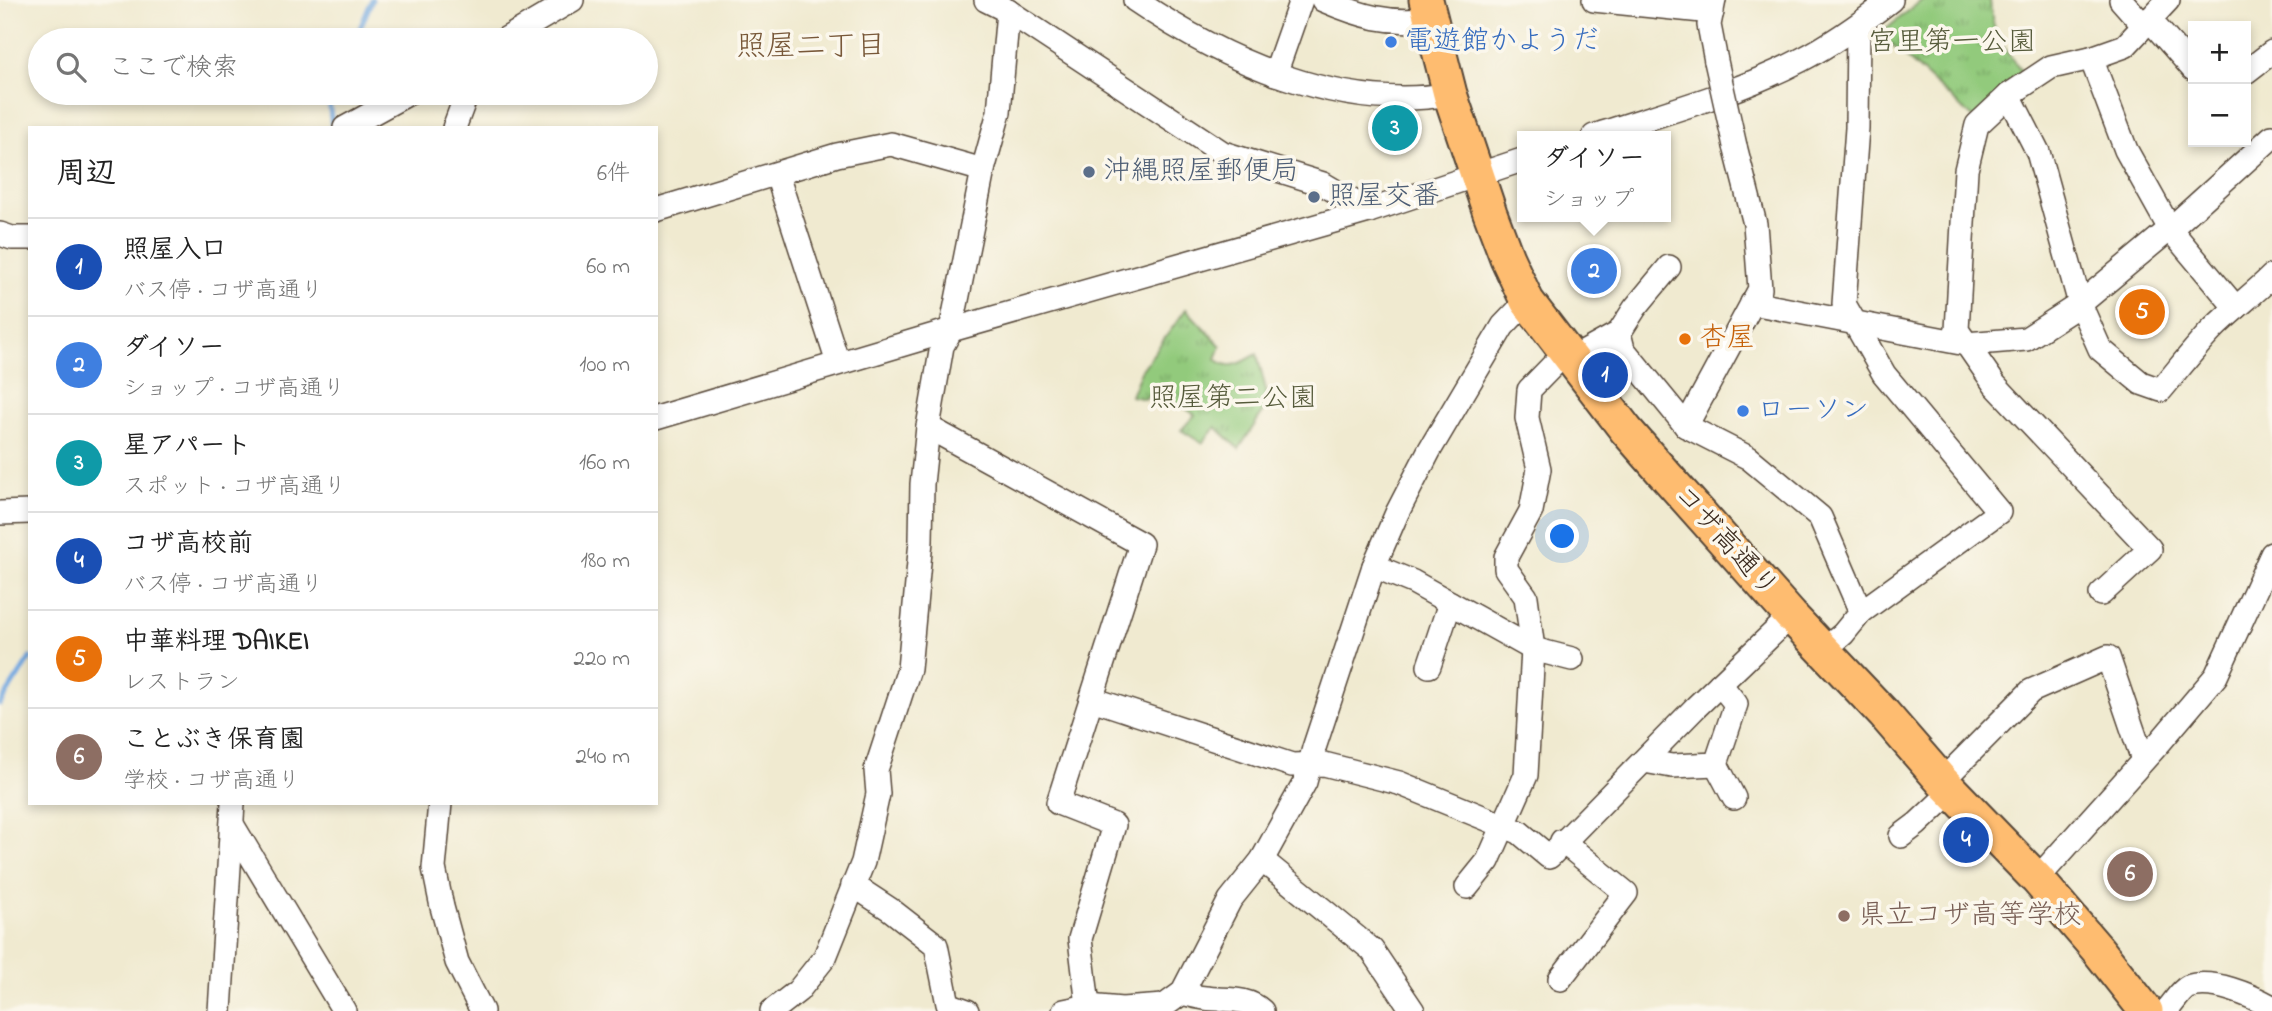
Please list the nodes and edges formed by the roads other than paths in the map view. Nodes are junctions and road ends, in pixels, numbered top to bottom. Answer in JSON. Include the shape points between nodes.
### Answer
{"nodes":[{"id":1,"x":572,"y":0,"type":"edge"},
{"id":2,"x":986,"y":0,"type":"edge"},
{"id":3,"x":1135,"y":0,"type":"edge"},
{"id":4,"x":1301,"y":0,"type":"edge"},
{"id":5,"x":1323,"y":0,"type":"edge"},
{"id":6,"x":1594,"y":0,"type":"edge"},
{"id":7,"x":1891,"y":0,"type":"edge"},
{"id":8,"x":2121,"y":0,"type":"edge"},
{"id":9,"x":2168,"y":0,"type":"edge"},
{"id":10,"x":1713,"y":6,"type":"edge"},
{"id":11,"x":1428,"y":9,"type":"edge"},
{"id":12,"x":1008,"y":10,"type":"junction"},
{"id":13,"x":2147,"y":23,"type":"junction"},
{"id":14,"x":1858,"y":26,"type":"junction"},
{"id":15,"x":524,"y":28,"type":"edge"},
{"id":16,"x":2272,"y":52,"type":"edge"},
{"id":17,"x":2091,"y":58,"type":"junction"},
{"id":18,"x":2188,"y":64,"type":"edge"},
{"id":19,"x":2251,"y":68,"type":"edge"},
{"id":20,"x":1275,"y":74,"type":"junction"},
{"id":21,"x":1450,"y":94,"type":"junction"},
{"id":22,"x":2009,"y":95,"type":"junction"},
{"id":23,"x":387,"y":105,"type":"edge"},
{"id":24,"x":463,"y":105,"type":"edge"},
{"id":25,"x":349,"y":126,"type":"edge"},
{"id":26,"x":455,"y":126,"type":"edge"},
{"id":27,"x":1609,"y":131,"type":"edge"},
{"id":28,"x":2272,"y":137,"type":"edge"},
{"id":29,"x":1517,"y":162,"type":"edge"},
{"id":30,"x":983,"y":170,"type":"junction"},
{"id":31,"x":777,"y":175,"type":"junction"},
{"id":32,"x":1478,"y":175,"type":"junction"},
{"id":33,"x":658,"y":209,"type":"edge"},
{"id":34,"x":1369,"y":211,"type":"junction"},
{"id":35,"x":2170,"y":229,"type":"junction"},
{"id":36,"x":0,"y":234,"type":"edge"},
{"id":37,"x":28,"y":238,"type":"edge"},
{"id":38,"x":1669,"y":267,"type":"dead end"},
{"id":39,"x":2272,"y":276,"type":"edge"},
{"id":40,"x":1527,"y":301,"type":"junction"},
{"id":41,"x":1752,"y":303,"type":"junction"},
{"id":42,"x":2080,"y":304,"type":"junction"},
{"id":43,"x":2236,"y":307,"type":"junction"},
{"id":44,"x":1855,"y":323,"type":"junction"},
{"id":45,"x":951,"y":330,"type":"junction"},
{"id":46,"x":1619,"y":333,"type":"junction"},
{"id":47,"x":1966,"y":344,"type":"junction"},
{"id":48,"x":1569,"y":355,"type":"junction"},
{"id":49,"x":838,"y":363,"type":"junction"},
{"id":50,"x":658,"y":417,"type":"edge"},
{"id":51,"x":1686,"y":426,"type":"junction"},
{"id":52,"x":928,"y":427,"type":"junction"},
{"id":53,"x":28,"y":512,"type":"edge"},
{"id":54,"x":0,"y":513,"type":"edge"},
{"id":55,"x":2272,"y":554,"type":"edge"},
{"id":56,"x":1374,"y":566,"type":"junction"},
{"id":57,"x":2101,"y":593,"type":"dead end"},
{"id":58,"x":1450,"y":603,"type":"junction"},
{"id":59,"x":1861,"y":612,"type":"junction"},
{"id":60,"x":1791,"y":617,"type":"junction"},
{"id":61,"x":1533,"y":649,"type":"junction"},
{"id":62,"x":1824,"y":650,"type":"junction"},
{"id":63,"x":1572,"y":659,"type":"dead end"},
{"id":64,"x":1429,"y":666,"type":"dead end"},
{"id":65,"x":1720,"y":684,"type":"junction"},
{"id":66,"x":1092,"y":699,"type":"junction"},
{"id":67,"x":2143,"y":760,"type":"junction"},
{"id":68,"x":1644,"y":761,"type":"junction"},
{"id":69,"x":1716,"y":764,"type":"junction"},
{"id":70,"x":1310,"y":765,"type":"junction"},
{"id":71,"x":1947,"y":786,"type":"junction"},
{"id":72,"x":1734,"y":798,"type":"dead end"},
{"id":73,"x":233,"y":805,"type":"edge"},
{"id":74,"x":440,"y":805,"type":"edge"},
{"id":75,"x":1503,"y":825,"type":"junction"},
{"id":76,"x":233,"y":826,"type":"junction"},
{"id":77,"x":1901,"y":836,"type":"dead end"},
{"id":78,"x":1562,"y":841,"type":"junction"},
{"id":79,"x":1262,"y":860,"type":"junction"},
{"id":80,"x":2036,"y":879,"type":"junction"},
{"id":81,"x":853,"y":885,"type":"junction"},
{"id":82,"x":1467,"y":887,"type":"dead end"},
{"id":83,"x":1560,"y":979,"type":"dead end"},
{"id":84,"x":1170,"y":1003,"type":"edge"},
{"id":85,"x":1088,"y":1006,"type":"junction"},
{"id":86,"x":2272,"y":1007,"type":"edge"},
{"id":87,"x":220,"y":1011,"type":"edge"},
{"id":88,"x":344,"y":1011,"type":"edge"},
{"id":89,"x":482,"y":1011,"type":"edge"},
{"id":90,"x":772,"y":1011,"type":"edge"},
{"id":91,"x":967,"y":1011,"type":"edge"},
{"id":92,"x":1064,"y":1011,"type":"edge"},
{"id":93,"x":1262,"y":1011,"type":"edge"},
{"id":94,"x":1413,"y":1011,"type":"edge"},
{"id":95,"x":2146,"y":1011,"type":"edge"},
{"id":96,"x":2166,"y":1011,"type":"edge"}],
"edges":[{"from":1,"to":15,"type":"street"},
{"from":2,"to":12,"type":"street"},
{"from":3,"to":20,"type":"street","via":[[1166,22]]},
{"from":4,"to":20,"type":"street"},
{"from":5,"to":11,"type":"street","via":[[1356,14],[1406,23]]},
{"from":6,"to":10,"type":"street"},
{"from":7,"to":14,"type":"street"},
{"from":8,"to":13,"type":"street"},
{"from":9,"to":13,"type":"street"},
{"from":10,"to":41,"type":"street","bridge":true,"via":[[1709,25],[1755,224],[1760,289]]},
{"from":11,"to":21,"type":"highway","name":"コザ高通り"},
{"from":12,"to":30,"type":"street","via":[[999,112]]},
{"from":12,"to":34,"type":"street","via":[[1223,153],[1323,184]]},
{"from":13,"to":17,"type":"street","via":[[2125,46]]},
{"from":13,"to":18,"type":"street"},
{"from":14,"to":27,"type":"street","via":[[1801,60],[1738,88]]},
{"from":14,"to":44,"type":"street","via":[[1857,128],[1844,303]]},
{"from":16,"to":19,"type":"street"},
{"from":17,"to":22,"type":"street","via":[[2051,66]]},
{"from":17,"to":35,"type":"street","via":[[2126,150]]},
{"from":20,"to":21,"type":"street","via":[[1334,91],[1386,98]]},
{"from":21,"to":32,"type":"highway","name":"コザ高通り"},
{"from":22,"to":42,"type":"street","via":[[2038,152]]},
{"from":22,"to":47,"type":"street","via":[[1977,125],[1966,170],[1957,330]]},
{"from":23,"to":25,"type":"street"},
{"from":24,"to":26,"type":"street"},
{"from":28,"to":35,"type":"street"},
{"from":29,"to":32,"type":"street"},
{"from":30,"to":31,"type":"street","via":[[891,144],[837,155]]},
{"from":30,"to":45,"type":"street"},
{"from":31,"to":33,"type":"street"},
{"from":31,"to":49,"type":"street"},
{"from":32,"to":34,"type":"street"},
{"from":32,"to":40,"type":"highway","name":"コザ高通り"},
{"from":34,"to":45,"type":"street"},
{"from":35,"to":42,"type":"street"},
{"from":35,"to":43,"type":"street"},
{"from":36,"to":37,"type":"street"},
{"from":38,"to":46,"type":"street"},
{"from":39,"to":43,"type":"street"},
{"from":40,"to":48,"type":"highway","name":"コザ高通り"},
{"from":40,"to":56,"type":"street","via":[[1503,326],[1429,451]]},
{"from":41,"to":44,"type":"street"},
{"from":41,"to":51,"type":"street"},
{"from":42,"to":43,"type":"street","via":[[2100,349],[2141,383],[2161,390]]},
{"from":42,"to":47,"type":"street","via":[[2026,339]]},
{"from":44,"to":47,"type":"street"},
{"from":44,"to":59,"type":"street","via":[[1884,374],[1999,512]]},
{"from":45,"to":49,"type":"street"},
{"from":45,"to":52,"type":"street","via":[[942,346]]},
{"from":46,"to":48,"type":"street"},
{"from":46,"to":51,"type":"street","via":[[1623,349]]},
{"from":47,"to":57,"type":"street","via":[[1995,385],[2150,549]]},
{"from":48,"to":60,"type":"highway","name":"コザ高通り","via":[[1643,450]]},
{"from":48,"to":61,"type":"street","via":[[1529,390],[1527,418],[1539,469],[1531,511],[1506,556],[1506,569],[1526,597]]},
{"from":49,"to":50,"type":"street"},
{"from":51,"to":59,"type":"street","via":[[1748,458],[1819,517]]},
{"from":52,"to":66,"type":"street","via":[[1142,544]]},
{"from":52,"to":81,"type":"street","via":[[909,670],[876,770],[878,794],[863,862]]},
{"from":53,"to":54,"type":"street"},
{"from":55,"to":67,"type":"street","via":[[2216,676]]},
{"from":56,"to":58,"type":"street"},
{"from":56,"to":70,"type":"street"},
{"from":58,"to":61,"type":"street"},
{"from":58,"to":64,"type":"street"},
{"from":59,"to":62,"type":"street"},
{"from":60,"to":62,"type":"highway","name":"コザ高通り"},
{"from":60,"to":65,"type":"street"},
{"from":61,"to":63,"type":"street"},
{"from":61,"to":75,"type":"street","via":[[1527,775]]},
{"from":62,"to":71,"type":"highway","name":"コザ高通り"},
{"from":65,"to":68,"type":"street"},
{"from":65,"to":69,"type":"street","via":[[1736,704]]},
{"from":66,"to":70,"type":"street","via":[[1292,765]]},
{"from":66,"to":85,"type":"street","via":[[1058,803],[1114,825],[1080,939]]},
{"from":67,"to":71,"type":"street","via":[[2108,657],[2031,691]]},
{"from":67,"to":80,"type":"street"},
{"from":68,"to":69,"type":"street","via":[[1672,766]]},
{"from":68,"to":78,"type":"street"},
{"from":69,"to":72,"type":"street"},
{"from":70,"to":75,"type":"street","via":[[1345,768],[1399,783]]},
{"from":70,"to":79,"type":"street"},
{"from":71,"to":77,"type":"street","via":[[1917,824]]},
{"from":71,"to":80,"type":"highway","name":"コザ高通り"},
{"from":73,"to":76,"type":"street"},
{"from":74,"to":89,"type":"street","via":[[434,868],[457,961]]},
{"from":75,"to":78,"type":"street","via":[[1549,857]]},
{"from":75,"to":82,"type":"street","via":[[1488,861]]},
{"from":76,"to":87,"type":"street"},
{"from":76,"to":88,"type":"street"},
{"from":78,"to":83,"type":"street","via":[[1626,893]]},
{"from":79,"to":84,"type":"street","via":[[1230,900]]},
{"from":79,"to":94,"type":"street","via":[[1372,950]]},
{"from":80,"to":95,"type":"highway","name":"コザ高通り"},
{"from":81,"to":90,"type":"street","via":[[825,957],[798,991]]},
{"from":81,"to":91,"type":"street","via":[[936,945],[948,1004]]},
{"from":84,"to":85,"type":"street","via":[[1122,1009]]},
{"from":84,"to":93,"type":"street","via":[[1233,999]]},
{"from":85,"to":92,"type":"street"},
{"from":86,"to":96,"type":"street","via":[[2251,996],[2198,986],[2186,988]]}]}
